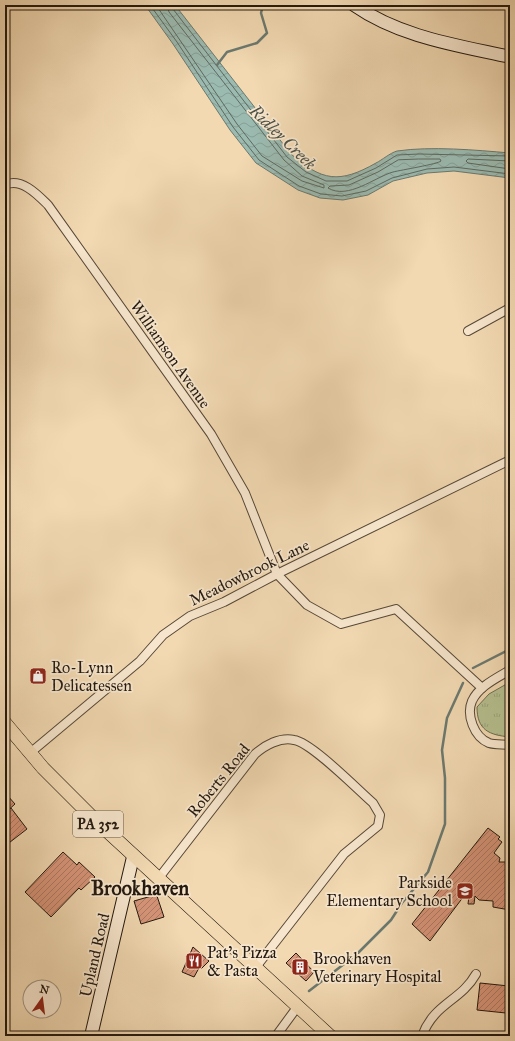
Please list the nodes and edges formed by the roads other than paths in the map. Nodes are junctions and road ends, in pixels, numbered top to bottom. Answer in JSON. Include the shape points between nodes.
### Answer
{"nodes":[{"id":1,"x":354,"y":5,"type":"edge"},
{"id":2,"x":510,"y":57,"type":"edge"},
{"id":3,"x":5,"y":185,"type":"edge"},
{"id":4,"x":510,"y":308,"type":"edge"},
{"id":5,"x":468,"y":331,"type":"dead end"},
{"id":6,"x":510,"y":460,"type":"edge"},
{"id":7,"x":277,"y":574,"type":"junction"},
{"id":8,"x":510,"y":670,"type":"edge"},
{"id":9,"x":482,"y":688,"type":"junction"},
{"id":10,"x":5,"y":723,"type":"edge"},
{"id":11,"x":510,"y":745,"type":"edge"},
{"id":12,"x":30,"y":753,"type":"junction"},
{"id":13,"x":134,"y":857,"type":"junction"},
{"id":14,"x":158,"y":879,"type":"junction"},
{"id":15,"x":256,"y":967,"type":"junction"},
{"id":16,"x":476,"y":974,"type":"dead end"},
{"id":17,"x":298,"y":1006,"type":"junction"},
{"id":18,"x":91,"y":1036,"type":"edge"},
{"id":19,"x":276,"y":1036,"type":"edge"},
{"id":20,"x":330,"y":1036,"type":"edge"},
{"id":21,"x":422,"y":1036,"type":"edge"}],
"edges":[{"from":1,"to":2,"type":"street","via":[[379,21],[408,33]]},
{"from":3,"to":7,"type":"street","name":"Williamson Avenue","via":[[9,183],[31,188],[48,205],[208,430],[245,493]]},
{"from":4,"to":5,"type":"street"},
{"from":6,"to":7,"type":"street","name":"Meadowbrook Lane"},
{"from":7,"to":9,"type":"street","via":[[307,605],[341,624],[396,609]]},
{"from":7,"to":12,"type":"street","name":"Meadowbrook Lane","via":[[224,602],[190,616],[163,635],[140,661]]},
{"from":8,"to":9,"type":"street"},
{"from":9,"to":11,"type":"street","via":[[472,701],[470,719],[476,732],[488,743]]},
{"from":10,"to":12,"type":"main road","number":"PA 352"},
{"from":12,"to":13,"type":"main road","number":"PA 352","via":[[64,790]]},
{"from":13,"to":14,"type":"main road","number":"PA 352"},
{"from":13,"to":18,"type":"street","name":"Upland Road"},
{"from":14,"to":15,"type":"main road","number":"PA 352"},
{"from":14,"to":15,"type":"street","name":"Roberts Road","via":[[255,754],[264,746],[295,740],[373,803],[380,815],[378,826],[344,854]]},
{"from":15,"to":17,"type":"main road","number":"PA 352"},
{"from":16,"to":21,"type":"street","via":[[470,985],[435,1013]]},
{"from":17,"to":19,"type":"street"},
{"from":17,"to":20,"type":"main road","number":"PA 352"}]}
